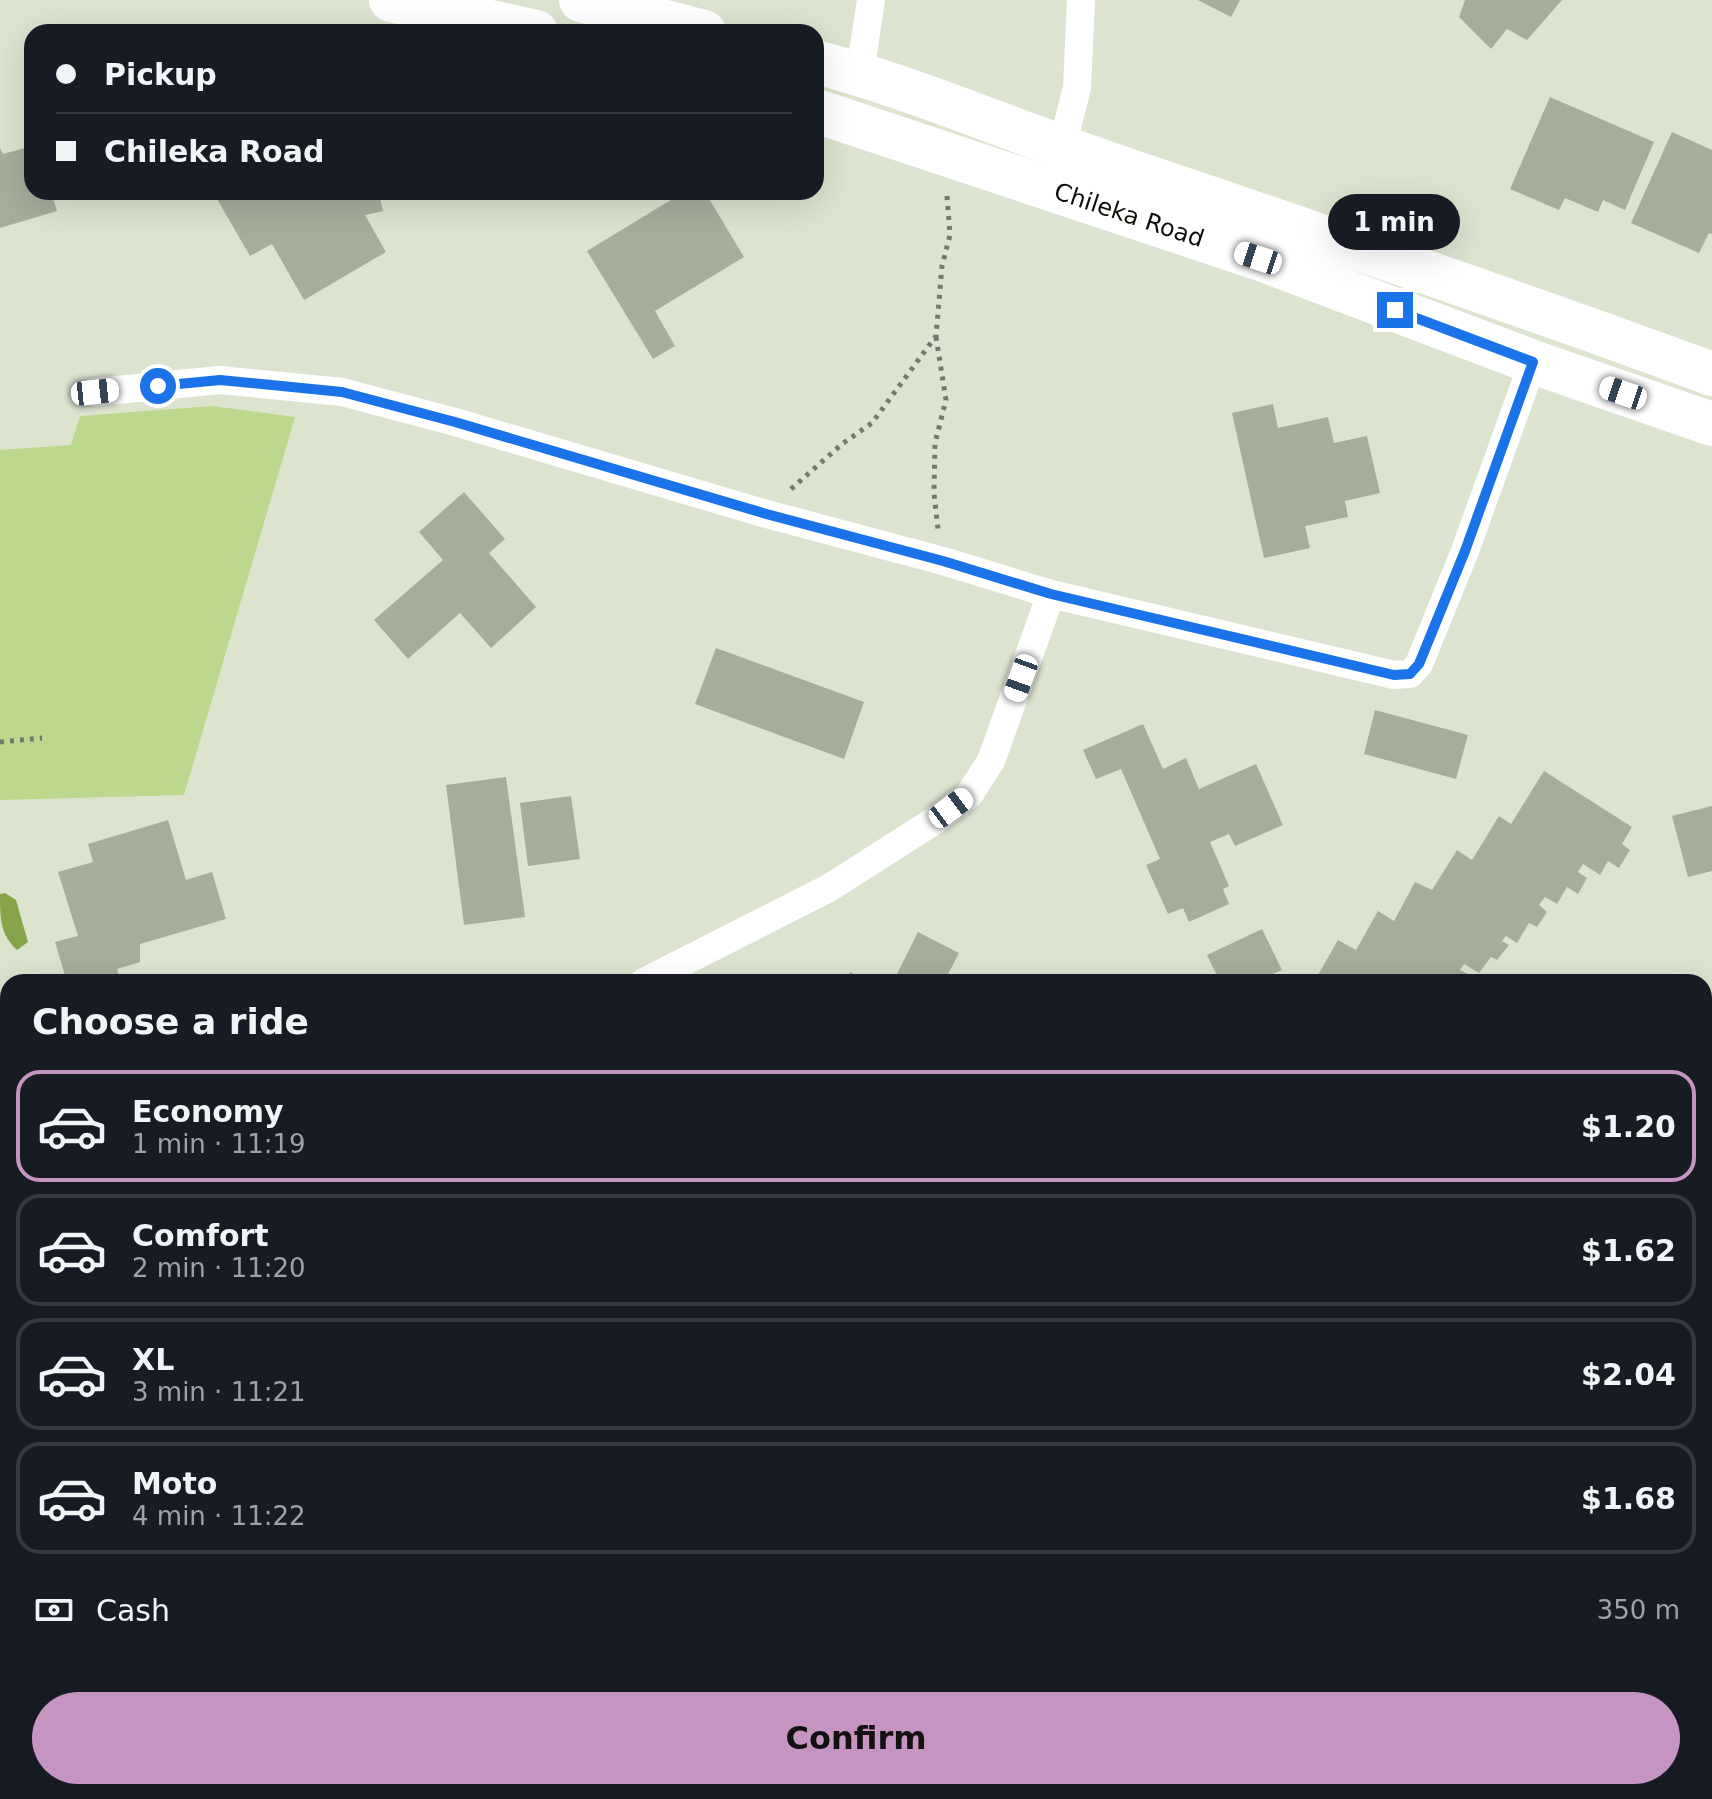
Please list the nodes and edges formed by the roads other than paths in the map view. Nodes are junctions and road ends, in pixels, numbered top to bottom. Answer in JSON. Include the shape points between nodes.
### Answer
{"nodes":[{"id":1,"x":391,"y":0,"type":"edge"},
{"id":2,"x":871,"y":0,"type":"edge"},
{"id":3,"x":1081,"y":0,"type":"edge"},
{"id":4,"x":590,"y":1,"type":"edge"},
{"id":5,"x":500,"y":24,"type":"edge"},
{"id":6,"x":675,"y":24,"type":"edge"},
{"id":7,"x":824,"y":64,"type":"edge"},
{"id":8,"x":860,"y":73,"type":"junction"},
{"id":9,"x":824,"y":114,"type":"edge"},
{"id":10,"x":1062,"y":147,"type":"junction"},
{"id":11,"x":1533,"y":362,"type":"junction"},
{"id":12,"x":1712,"y":374,"type":"edge"},
{"id":13,"x":95,"y":392,"type":"dead end"},
{"id":14,"x":1712,"y":424,"type":"edge"},
{"id":15,"x":1051,"y":594,"type":"junction"},
{"id":16,"x":660,"y":974,"type":"edge"}],
"edges":[{"from":1,"to":5,"type":"highway"},
{"from":2,"to":8,"type":"street"},
{"from":3,"to":10,"type":"street","via":[[1077,88]]},
{"from":4,"to":6,"type":"highway"},
{"from":7,"to":8,"type":"highway","name":"Chileka Road"},
{"from":8,"to":10,"type":"highway","name":"Chileka Road"},
{"from":9,"to":11,"type":"highway","name":"Chileka Road","via":[[1258,258]]},
{"from":10,"to":12,"type":"highway","name":"Chileka Road"},
{"from":11,"to":14,"type":"highway","name":"Chileka Road"},
{"from":11,"to":15,"type":"street","via":[[1465,551],[1419,664],[1410,674],[1394,675]]},
{"from":13,"to":15,"type":"street","via":[[220,380],[342,392]]},
{"from":15,"to":16,"type":"street","via":[[991,761],[969,795],[829,888]]}]}
